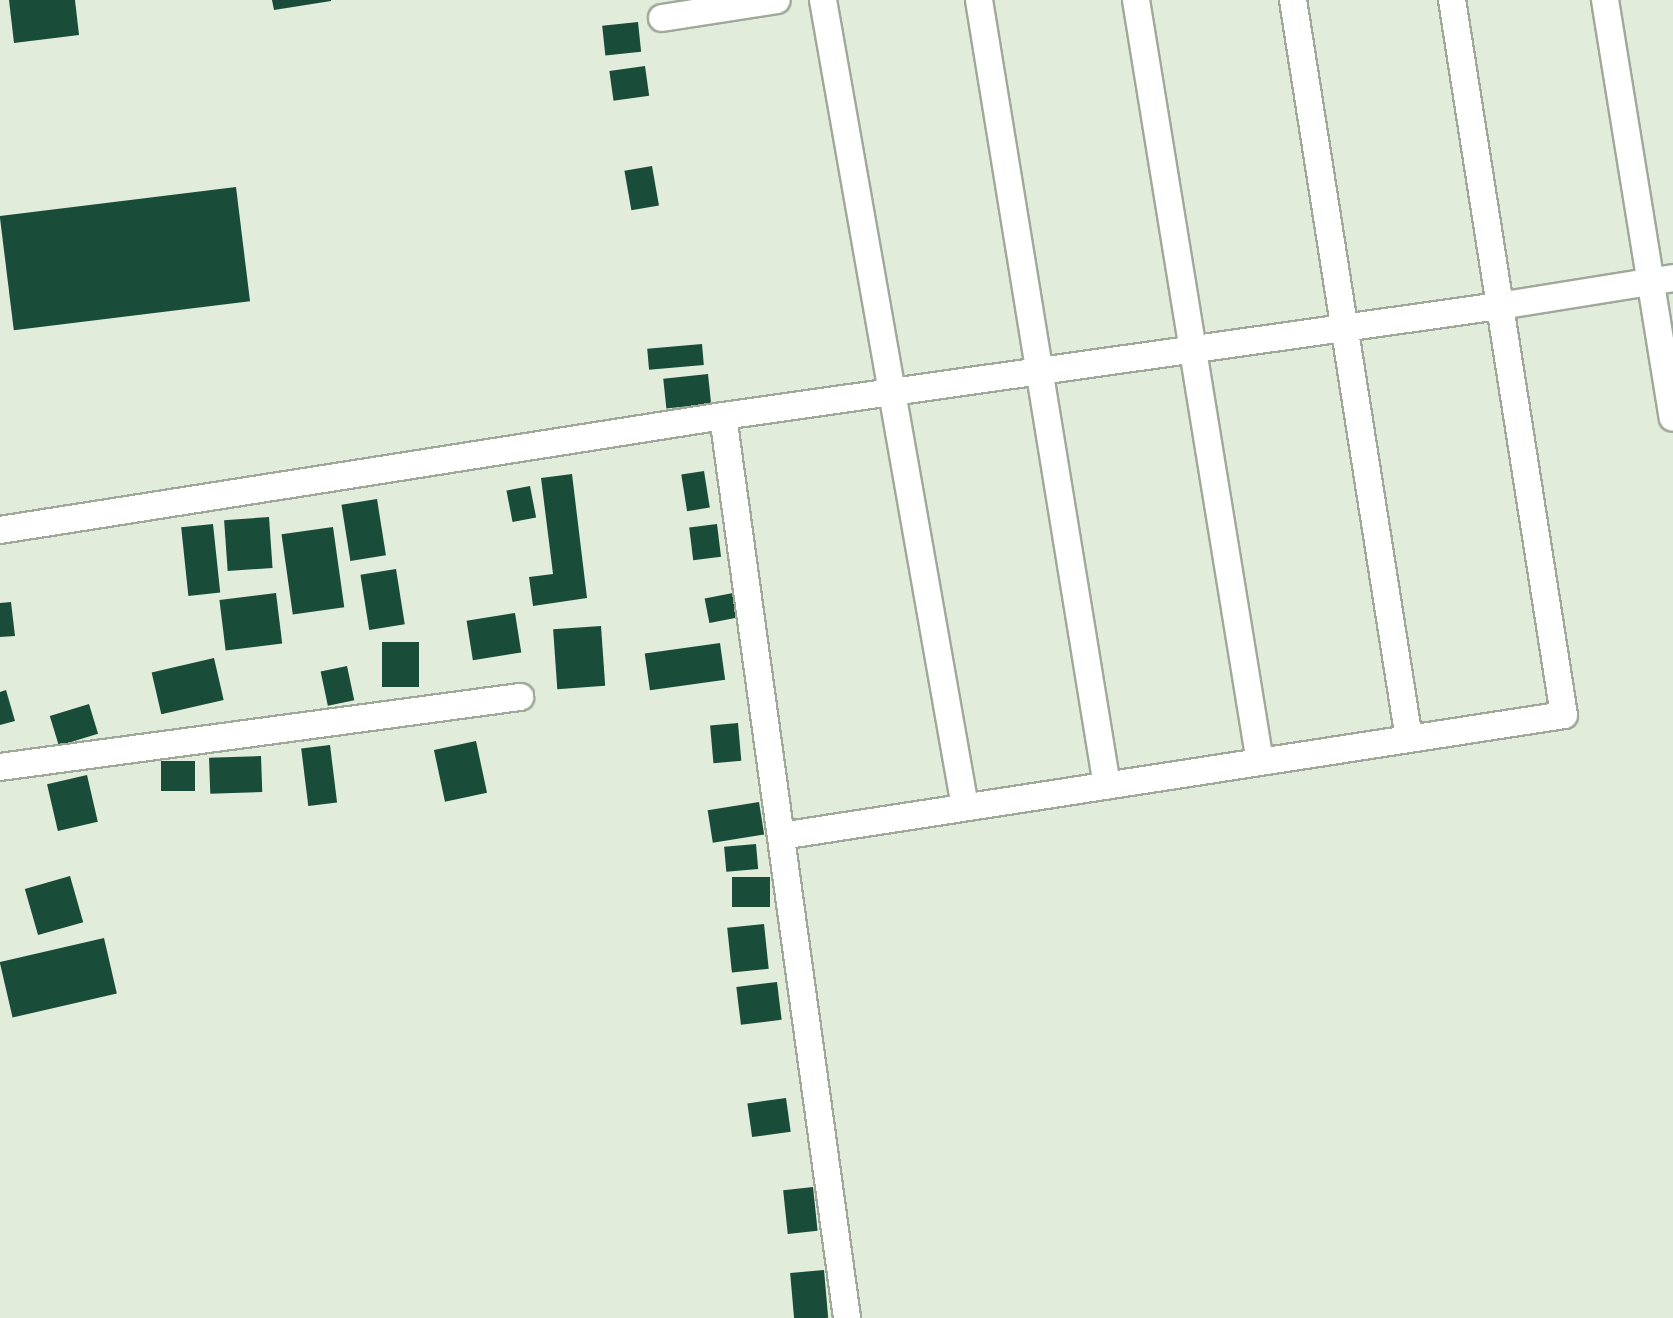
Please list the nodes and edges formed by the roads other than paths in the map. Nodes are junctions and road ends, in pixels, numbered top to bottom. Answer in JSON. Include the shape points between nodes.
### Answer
{"nodes":[{"id":1,"x":777,"y":0,"type":"edge"},
{"id":2,"x":823,"y":0,"type":"edge"},
{"id":3,"x":979,"y":0,"type":"edge"},
{"id":4,"x":1136,"y":0,"type":"edge"},
{"id":5,"x":1293,"y":0,"type":"edge"},
{"id":6,"x":1452,"y":0,"type":"edge"},
{"id":7,"x":1605,"y":0,"type":"edge"},
{"id":8,"x":662,"y":18,"type":"dead end"},
{"id":9,"x":1662,"y":279,"type":"edge"},
{"id":10,"x":1500,"y":306,"type":"junction"},
{"id":11,"x":1344,"y":328,"type":"junction"},
{"id":12,"x":1193,"y":349,"type":"junction"},
{"id":13,"x":1039,"y":371,"type":"junction"},
{"id":14,"x":892,"y":392,"type":"junction"},
{"id":15,"x":723,"y":416,"type":"junction"},
{"id":16,"x":1673,"y":418,"type":"edge"},
{"id":17,"x":0,"y":530,"type":"edge"},
{"id":18,"x":520,"y":697,"type":"dead end"},
{"id":19,"x":1409,"y":739,"type":"junction"},
{"id":20,"x":1260,"y":762,"type":"junction"},
{"id":21,"x":0,"y":766,"type":"edge"},
{"id":22,"x":1107,"y":786,"type":"junction"},
{"id":23,"x":965,"y":807,"type":"junction"},
{"id":24,"x":781,"y":836,"type":"junction"},
{"id":25,"x":847,"y":1318,"type":"edge"}],
"edges":[{"from":1,"to":8,"type":"street"},
{"from":2,"to":14,"type":"street"},
{"from":3,"to":13,"type":"street"},
{"from":4,"to":12,"type":"street"},
{"from":5,"to":11,"type":"street"},
{"from":6,"to":10,"type":"street"},
{"from":7,"to":9,"type":"street"},
{"from":9,"to":10,"type":"street"},
{"from":9,"to":16,"type":"street"},
{"from":10,"to":11,"type":"street"},
{"from":10,"to":19,"type":"street","via":[[1564,715]]},
{"from":11,"to":12,"type":"street"},
{"from":11,"to":19,"type":"street"},
{"from":12,"to":13,"type":"street"},
{"from":12,"to":20,"type":"street"},
{"from":13,"to":14,"type":"street"},
{"from":13,"to":22,"type":"street"},
{"from":14,"to":15,"type":"street"},
{"from":14,"to":23,"type":"street"},
{"from":15,"to":17,"type":"street"},
{"from":15,"to":24,"type":"street"},
{"from":18,"to":21,"type":"street"},
{"from":19,"to":20,"type":"street"},
{"from":20,"to":22,"type":"street"},
{"from":22,"to":23,"type":"street"},
{"from":23,"to":24,"type":"street"},
{"from":24,"to":25,"type":"street"}]}
